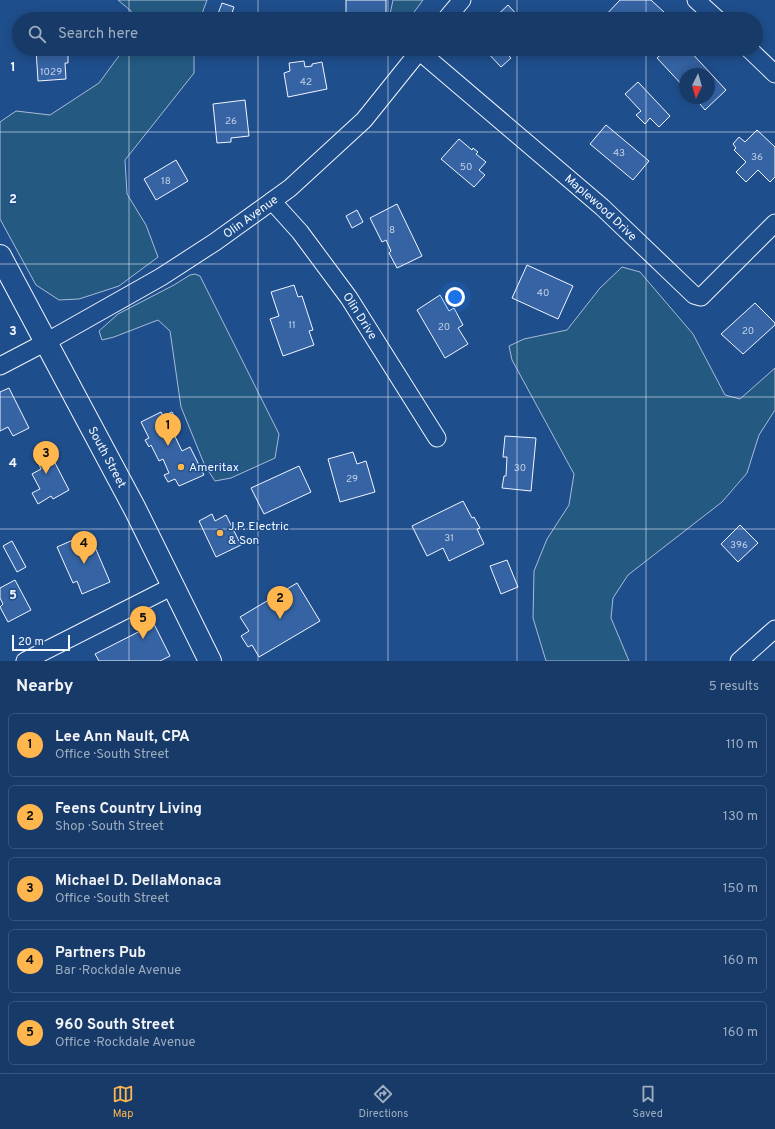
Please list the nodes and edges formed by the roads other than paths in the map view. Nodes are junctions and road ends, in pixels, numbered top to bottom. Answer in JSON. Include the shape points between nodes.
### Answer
{"nodes":[{"id":1,"x":462,"y":0,"type":"edge"},
{"id":2,"x":696,"y":0,"type":"edge"},
{"id":3,"x":452,"y":12,"type":"edge"},
{"id":4,"x":709,"y":12,"type":"edge"},
{"id":5,"x":415,"y":56,"type":"edge"},
{"id":6,"x":427,"y":56,"type":"edge"},
{"id":7,"x":756,"y":56,"type":"edge"},
{"id":8,"x":775,"y":74,"type":"edge"},
{"id":9,"x":272,"y":202,"type":"junction"},
{"id":10,"x":775,"y":223,"type":"edge"},
{"id":11,"x":0,"y":256,"type":"edge"},
{"id":12,"x":46,"y":342,"type":"junction"},
{"id":13,"x":0,"y":366,"type":"edge"},
{"id":14,"x":437,"y":438,"type":"dead end"},
{"id":15,"x":173,"y":586,"type":"junction"},
{"id":16,"x":775,"y":629,"type":"edge"},
{"id":17,"x":25,"y":661,"type":"edge"},
{"id":18,"x":210,"y":661,"type":"edge"},
{"id":19,"x":739,"y":661,"type":"edge"}],
"edges":[{"from":1,"to":3,"type":"street"},
{"from":2,"to":4,"type":"street"},
{"from":5,"to":9,"type":"street","name":"Olin Avenue","via":[[364,120]]},
{"from":6,"to":10,"type":"street","name":"Maplewood Drive","via":[[602,207],[694,295],[701,296],[705,293]]},
{"from":7,"to":8,"type":"street"},
{"from":9,"to":12,"type":"street","name":"Olin Avenue","via":[[161,277]]},
{"from":9,"to":14,"type":"street","name":"Olin Drive","via":[[300,232],[349,298]]},
{"from":11,"to":12,"type":"main road","name":"South Street"},
{"from":12,"to":13,"type":"street","name":"Olin Avenue"},
{"from":12,"to":15,"type":"main road","name":"South Street"},
{"from":15,"to":17,"type":"street"},
{"from":15,"to":18,"type":"main road","name":"South Street"},
{"from":16,"to":19,"type":"street"}]}
